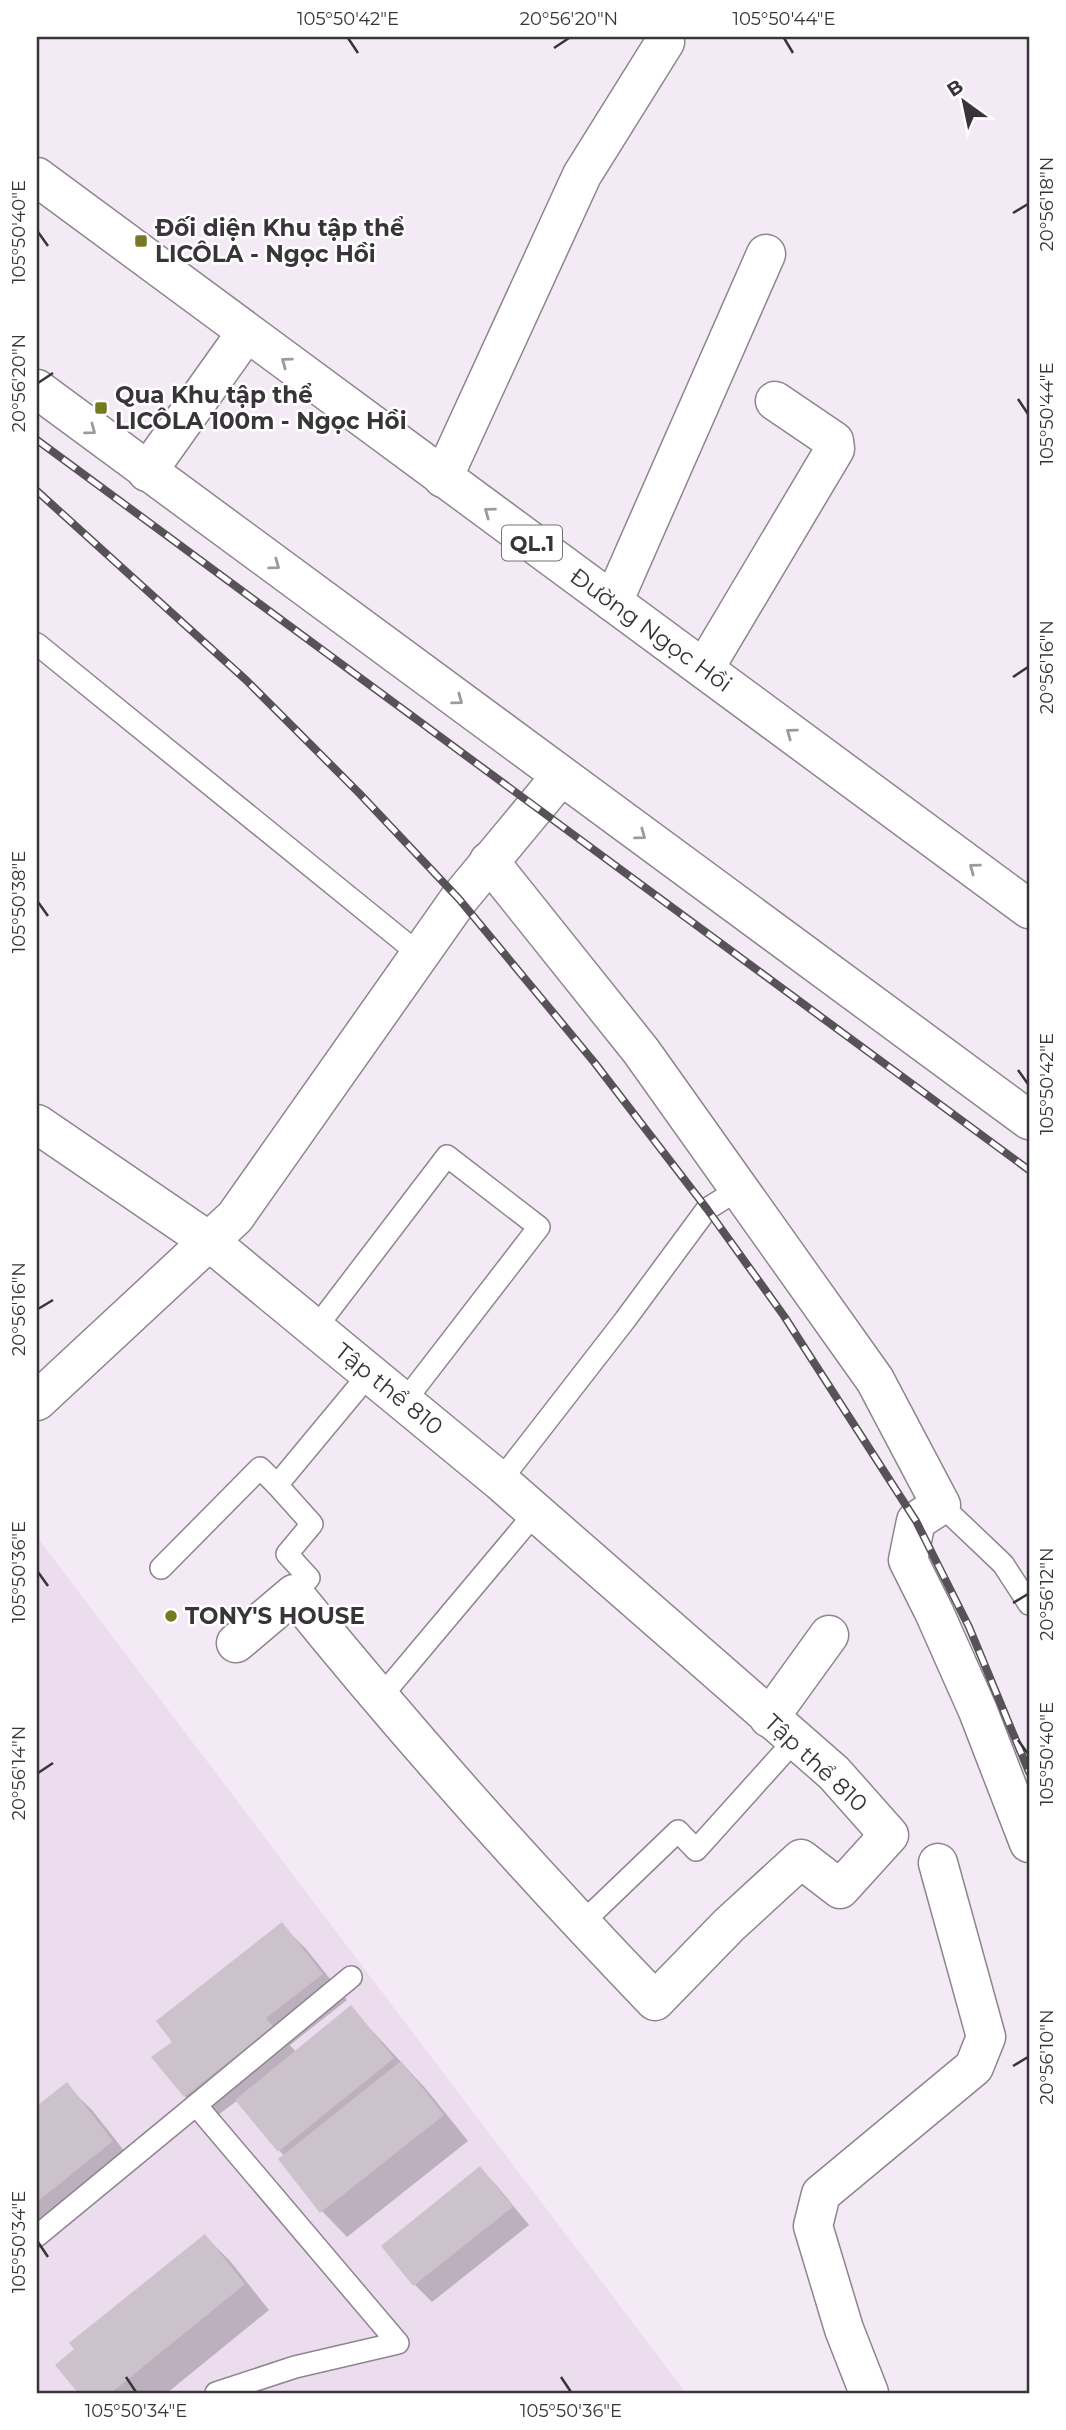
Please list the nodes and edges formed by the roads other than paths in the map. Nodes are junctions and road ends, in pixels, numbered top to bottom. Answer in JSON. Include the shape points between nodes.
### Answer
{"nodes":[{"id":1,"x":665,"y":42,"type":"dead end"},
{"id":2,"x":37,"y":177,"type":"edge"},
{"id":3,"x":766,"y":254,"type":"dead end"},
{"id":4,"x":246,"y":333,"type":"junction"},
{"id":5,"x":37,"y":389,"type":"edge"},
{"id":6,"x":775,"y":401,"type":"dead end"},
{"id":7,"x":147,"y":472,"type":"junction"},
{"id":8,"x":443,"y":478,"type":"junction"},
{"id":9,"x":612,"y":602,"type":"junction"},
{"id":10,"x":37,"y":644,"type":"edge"},
{"id":11,"x":704,"y":669,"type":"junction"},
{"id":12,"x":561,"y":776,"type":"junction"},
{"id":13,"x":489,"y":861,"type":"junction"},
{"id":14,"x":1029,"y":909,"type":"edge"},
{"id":15,"x":419,"y":954,"type":"junction"},
{"id":16,"x":1029,"y":1120,"type":"edge"},
{"id":17,"x":37,"y":1124,"type":"edge"},
{"id":18,"x":739,"y":1189,"type":"junction"},
{"id":19,"x":210,"y":1242,"type":"junction"},
{"id":20,"x":315,"y":1329,"type":"junction"},
{"id":21,"x":370,"y":1373,"type":"junction"},
{"id":22,"x":37,"y":1401,"type":"edge"},
{"id":23,"x":404,"y":1402,"type":"junction"},
{"id":24,"x":500,"y":1481,"type":"junction"},
{"id":25,"x":277,"y":1485,"type":"junction"},
{"id":26,"x":941,"y":1504,"type":"junction"},
{"id":27,"x":536,"y":1512,"type":"junction"},
{"id":28,"x":161,"y":1569,"type":"dead end"},
{"id":29,"x":294,"y":1594,"type":"junction"},
{"id":30,"x":1029,"y":1604,"type":"edge"},
{"id":31,"x":829,"y":1635,"type":"dead end"},
{"id":32,"x":236,"y":1643,"type":"dead end"},
{"id":33,"x":379,"y":1699,"type":"junction"},
{"id":34,"x":782,"y":1729,"type":"junction"},
{"id":35,"x":1029,"y":1843,"type":"edge"},
{"id":36,"x":938,"y":1863,"type":"dead end"},
{"id":37,"x":581,"y":1924,"type":"junction"},
{"id":38,"x":351,"y":1977,"type":"dead end"},
{"id":39,"x":196,"y":2105,"type":"junction"},
{"id":40,"x":37,"y":2236,"type":"edge"},
{"id":41,"x":216,"y":2393,"type":"edge"},
{"id":42,"x":869,"y":2393,"type":"edge"}],
"edges":[{"from":1,"to":8,"type":"main road","via":[[582,175]]},
{"from":2,"to":4,"type":"main road","name":"Đường Ngọc Hồi","number":"QL.1"},
{"from":3,"to":9,"type":"main road"},
{"from":4,"to":7,"type":"main road"},
{"from":8,"to":4,"type":"main road","name":"Đường Ngọc Hồi","number":"QL.1","one_way":true},
{"from":5,"to":7,"type":"main road","one_way":true},
{"from":6,"to":11,"type":"main road","via":[[834,441],[835,449]]},
{"from":7,"to":12,"type":"main road","one_way":true},
{"from":9,"to":8,"type":"main road","name":"Đường Ngọc Hồi","number":"QL.1","one_way":true},
{"from":9,"to":11,"type":"main road","name":"Đường Ngọc Hồi","number":"QL.1"},
{"from":10,"to":15,"type":"lane"},
{"from":14,"to":11,"type":"main road","name":"Đường Ngọc Hồi","number":"QL.1","one_way":true},
{"from":12,"to":13,"type":"main road"},
{"from":12,"to":16,"type":"main road","one_way":true},
{"from":13,"to":15,"type":"main road"},
{"from":13,"to":18,"type":"main road","via":[[633,1040]]},
{"from":15,"to":19,"type":"main road","via":[[235,1217]]},
{"from":17,"to":19,"type":"main road","name":"Tập thể 810"},
{"from":18,"to":24,"type":"lane","via":[[707,1209]]},
{"from":18,"to":26,"type":"main road","via":[[875,1380]]},
{"from":19,"to":20,"type":"main road","name":"Tập thể 810"},
{"from":19,"to":22,"type":"main road"},
{"from":20,"to":21,"type":"main road","name":"Tập thể 810"},
{"from":20,"to":23,"type":"lane","via":[[447,1156],[539,1227]]},
{"from":21,"to":23,"type":"main road","name":"Tập thể 810"},
{"from":21,"to":25,"type":"lane"},
{"from":23,"to":24,"type":"main road","name":"Tập thể 810"},
{"from":24,"to":27,"type":"main road","name":"Tập thể 810"},
{"from":25,"to":28,"type":"lane","via":[[260,1468]]},
{"from":25,"to":29,"type":"lane","via":[[312,1524],[287,1554],[309,1578]]},
{"from":26,"to":30,"type":"lane","via":[[1003,1564]]},
{"from":26,"to":35,"type":"main road","via":[[916,1521],[908,1560],[978,1711]]},
{"from":27,"to":33,"type":"lane"},
{"from":27,"to":34,"type":"main road","name":"Tập thể 810"},
{"from":29,"to":32,"type":"main road"},
{"from":29,"to":33,"type":"main road","name":"Tập thể 810"},
{"from":31,"to":34,"type":"main road"},
{"from":33,"to":37,"type":"main road","name":"Tập thể 810"},
{"from":34,"to":37,"type":"lane","via":[[696,1850],[678,1831]]},
{"from":34,"to":37,"type":"main road","name":"Tập thể 810","via":[[834,1773],[889,1835],[840,1889],[801,1859],[655,2001]]},
{"from":36,"to":42,"type":"main road","via":[[986,2037],[974,2067],[821,2194],[813,2226]]},
{"from":38,"to":39,"type":"lane"},
{"from":39,"to":40,"type":"lane"},
{"from":39,"to":41,"type":"lane","via":[[398,2343],[295,2367]]}]}
